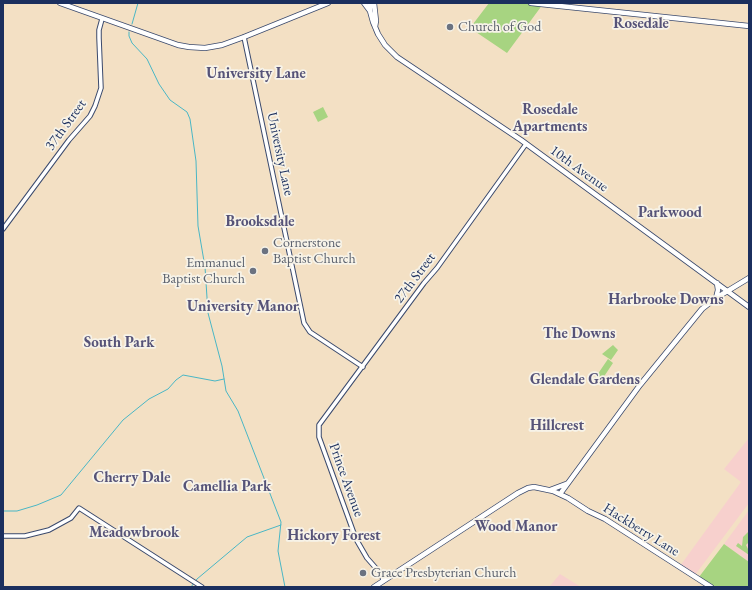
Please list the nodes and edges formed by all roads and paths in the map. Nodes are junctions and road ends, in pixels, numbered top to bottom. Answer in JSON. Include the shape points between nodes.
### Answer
{"nodes":[{"id":1,"x":60,"y":3,"type":"edge"},
{"id":2,"x":328,"y":3,"type":"edge"},
{"id":3,"x":364,"y":3,"type":"edge"},
{"id":4,"x":531,"y":3,"type":"edge"},
{"id":5,"x":374,"y":4,"type":"edge"},
{"id":6,"x":370,"y":11,"type":"junction"},
{"id":7,"x":102,"y":19,"type":"junction"},
{"id":8,"x":749,"y":26,"type":"edge"},
{"id":9,"x":375,"y":27,"type":"junction"},
{"id":10,"x":244,"y":37,"type":"junction"},
{"id":11,"x":526,"y":144,"type":"junction"},
{"id":12,"x":3,"y":229,"type":"edge"},
{"id":13,"x":749,"y":278,"type":"edge"},
{"id":14,"x":717,"y":283,"type":"junction"},
{"id":15,"x":728,"y":291,"type":"junction"},
{"id":16,"x":716,"y":298,"type":"junction"},
{"id":17,"x":749,"y":307,"type":"edge"},
{"id":18,"x":363,"y":366,"type":"junction"},
{"id":19,"x":319,"y":425,"type":"joint"},
{"id":20,"x":566,"y":484,"type":"junction"},
{"id":21,"x":548,"y":490,"type":"junction"},
{"id":22,"x":560,"y":494,"type":"junction"},
{"id":23,"x":568,"y":498,"type":"junction"},
{"id":24,"x":3,"y":536,"type":"edge"},
{"id":25,"x":383,"y":581,"type":"junction"},
{"id":26,"x":202,"y":587,"type":"edge"},
{"id":27,"x":374,"y":587,"type":"edge"},
{"id":28,"x":711,"y":587,"type":"edge"}],
"edges":[{"from":1,"to":7,"type":"main road"},
{"from":2,"to":10,"type":"main road"},
{"from":3,"to":6,"type":"main road"},
{"from":4,"to":8,"type":"main road"},
{"from":5,"to":6,"type":"main road"},
{"from":5,"to":9,"type":"main road"},
{"from":6,"to":9,"type":"main road","name":"10th Avenue"},
{"from":7,"to":10,"type":"main road","via":[[189,47],[214,47]]},
{"from":7,"to":12,"type":"street","name":"37th Street","via":[[99,36],[101,88],[95,106]]},
{"from":9,"to":11,"type":"main road","name":"10th Avenue","via":[[383,43],[397,57]]},
{"from":10,"to":18,"type":"street","name":"University Lane","via":[[304,322],[310,332]]},
{"from":11,"to":14,"type":"main road","name":"10th Avenue"},
{"from":11,"to":18,"type":"street","name":"27th Street"},
{"from":13,"to":15,"type":"main road"},
{"from":14,"to":15,"type":"main road","name":"10th Avenue"},
{"from":14,"to":16,"type":"main road"},
{"from":15,"to":16,"type":"main road"},
{"from":15,"to":17,"type":"main road","name":"10th Avenue"},
{"from":16,"to":20,"type":"main road","via":[[702,309],[640,385]]},
{"from":18,"to":19,"type":"street","name":"27th Street"},
{"from":19,"to":25,"type":"street","name":"Prince Avenue","via":[[319,437],[356,539],[367,558],[382,575]]},
{"from":20,"to":21,"type":"main road"},
{"from":20,"to":22,"type":"main road"},
{"from":20,"to":23,"type":"main road"},
{"from":21,"to":22,"type":"main road","name":"Hackberry Lane"},
{"from":21,"to":25,"type":"main road","via":[[534,487],[523,490]]},
{"from":22,"to":23,"type":"main road","name":"Hackberry Lane"},
{"from":23,"to":28,"type":"main road","name":"Hackberry Lane"},
{"from":24,"to":26,"type":"street","via":[[25,536],[49,530],[71,518],[79,508]]},
{"from":25,"to":27,"type":"main road"}]}
